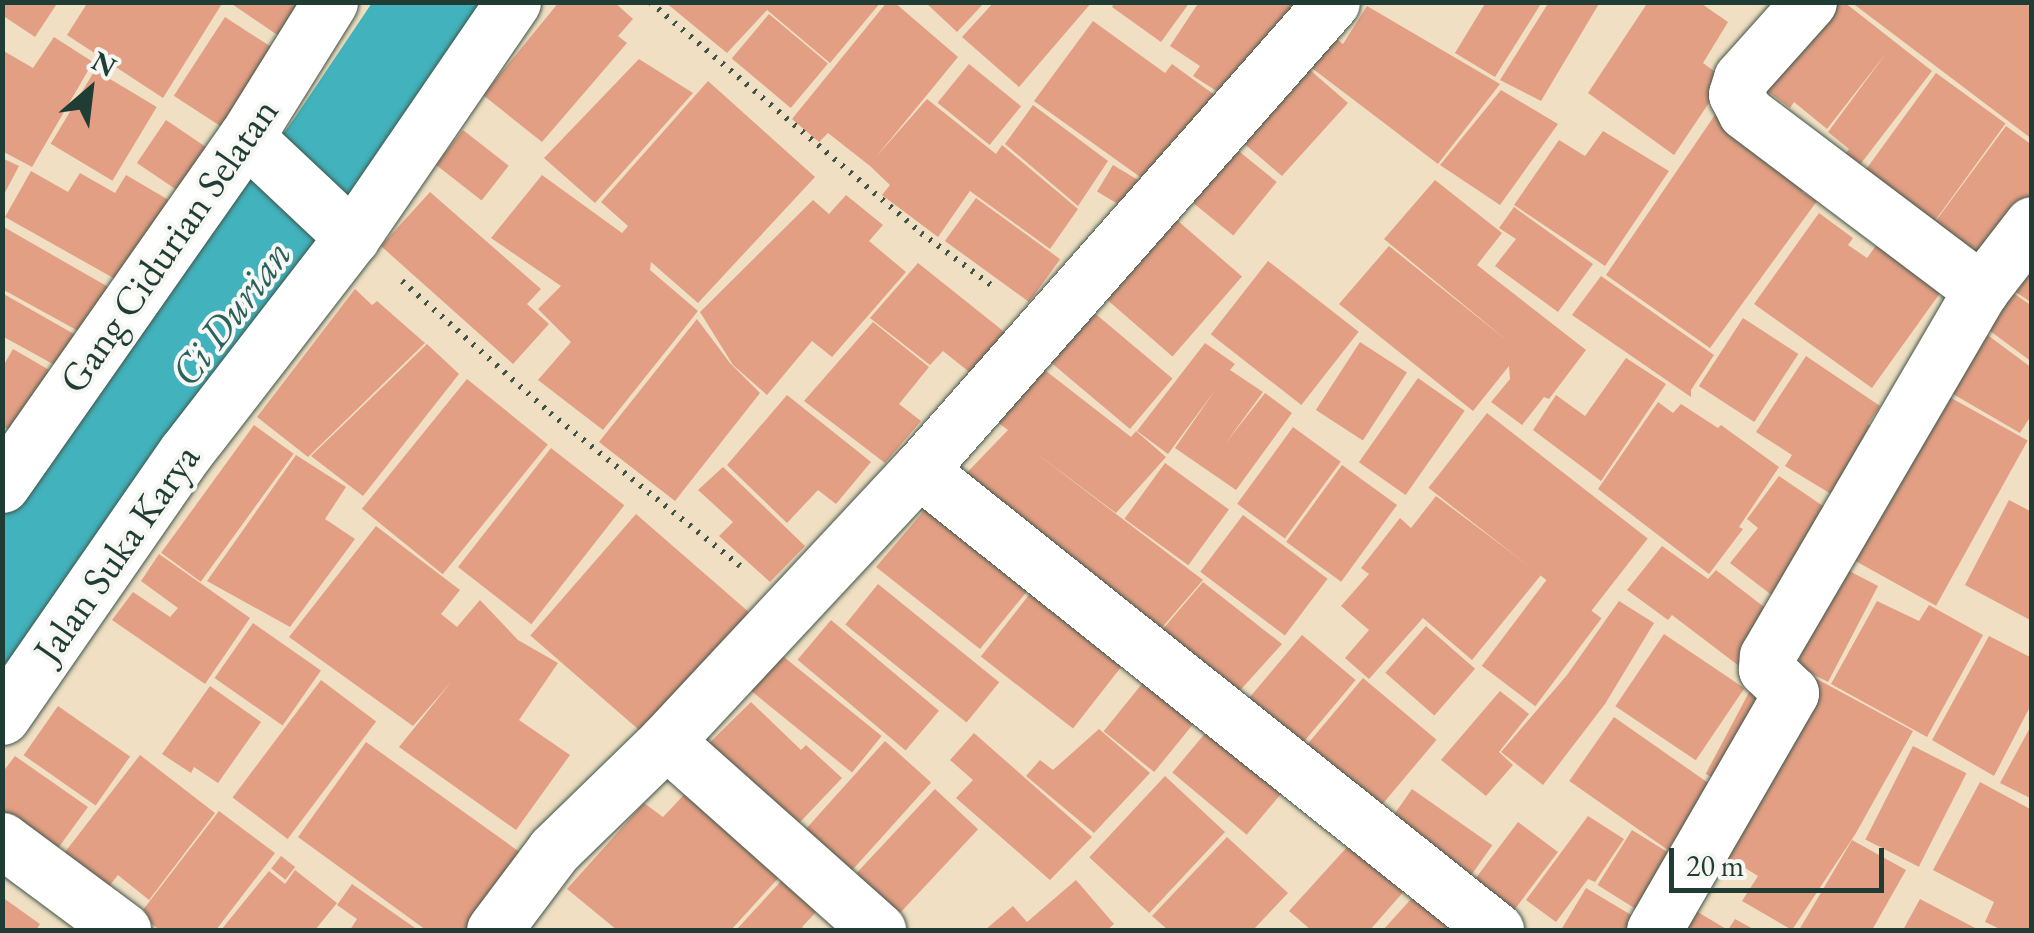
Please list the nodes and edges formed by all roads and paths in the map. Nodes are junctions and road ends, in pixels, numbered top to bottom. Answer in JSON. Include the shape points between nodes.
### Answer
{"nodes":[{"id":1,"x":330,"y":2,"type":"edge"},
{"id":2,"x":513,"y":2,"type":"edge"},
{"id":3,"x":650,"y":2,"type":"edge"},
{"id":4,"x":1332,"y":2,"type":"edge"},
{"id":5,"x":1809,"y":2,"type":"edge"},
{"id":6,"x":260,"y":150,"type":"junction"},
{"id":7,"x":2032,"y":224,"type":"edge"},
{"id":8,"x":343,"y":230,"type":"junction"},
{"id":9,"x":1981,"y":290,"type":"junction"},
{"id":10,"x":1049,"y":323,"type":"junction"},
{"id":11,"x":919,"y":470,"type":"junction"},
{"id":12,"x":2,"y":485,"type":"edge"},
{"id":13,"x":791,"y":607,"type":"junction"},
{"id":14,"x":2,"y":716,"type":"edge"},
{"id":15,"x":666,"y":741,"type":"junction"},
{"id":16,"x":2,"y":840,"type":"edge"},
{"id":17,"x":123,"y":930,"type":"edge"},
{"id":18,"x":494,"y":930,"type":"edge"},
{"id":19,"x":878,"y":930,"type":"edge"},
{"id":20,"x":1496,"y":930,"type":"edge"},
{"id":21,"x":1654,"y":930,"type":"edge"}],
"edges":[{"from":1,"to":6,"type":"street","name":"Gang Cidurian Selatan"},
{"from":2,"to":8,"type":"street","name":"Jalan Suka Karya"},
{"from":3,"to":10,"type":"path","via":[[921,234]]},
{"from":4,"to":10,"type":"street"},
{"from":5,"to":9,"type":"street","via":[[1742,78],[1736,94],[1745,112]]},
{"from":6,"to":8,"type":"street"},
{"from":6,"to":12,"type":"street","name":"Gang Cidurian Selatan"},
{"from":7,"to":9,"type":"street"},
{"from":8,"to":13,"type":"path","via":[[550,413]]},
{"from":8,"to":14,"type":"street","name":"Jalan Suka Karya"},
{"from":9,"to":21,"type":"street","via":[[1767,656],[1766,669],[1790,693]]},
{"from":10,"to":11,"type":"street"},
{"from":11,"to":13,"type":"street"},
{"from":11,"to":20,"type":"street"},
{"from":13,"to":15,"type":"street"},
{"from":15,"to":18,"type":"street","via":[[554,850]]},
{"from":15,"to":19,"type":"street"},
{"from":16,"to":17,"type":"street"}]}
